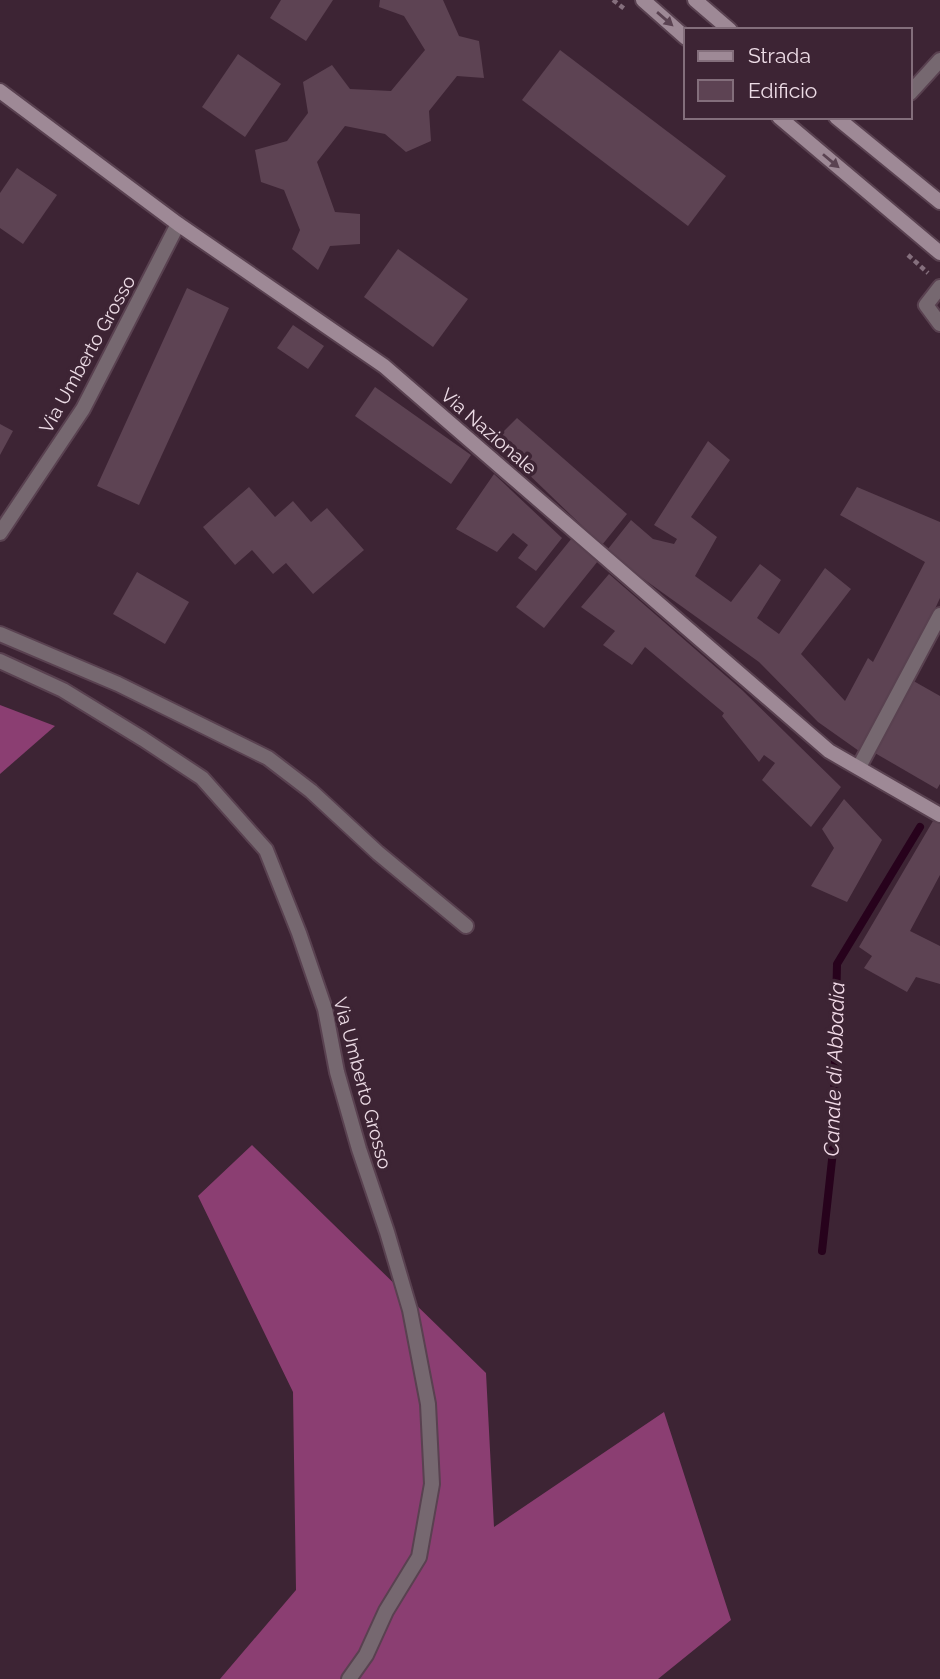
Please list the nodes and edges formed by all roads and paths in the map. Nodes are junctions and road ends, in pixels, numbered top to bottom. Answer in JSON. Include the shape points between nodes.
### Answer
{"nodes":[{"id":1,"x":643,"y":0,"type":"edge"},
{"id":2,"x":695,"y":0,"type":"edge"},
{"id":3,"x":728,"y":28,"type":"edge"},
{"id":4,"x":684,"y":36,"type":"edge"},
{"id":5,"x":940,"y":60,"type":"edge"},
{"id":6,"x":0,"y":91,"type":"edge"},
{"id":7,"x":912,"y":91,"type":"edge"},
{"id":8,"x":781,"y":119,"type":"edge"},
{"id":9,"x":838,"y":119,"type":"edge"},
{"id":10,"x":940,"y":202,"type":"edge"},
{"id":11,"x":178,"y":223,"type":"junction"},
{"id":12,"x":940,"y":253,"type":"edge"},
{"id":13,"x":940,"y":287,"type":"edge"},
{"id":14,"x":940,"y":324,"type":"edge"},
{"id":15,"x":0,"y":533,"type":"edge"},
{"id":16,"x":940,"y":615,"type":"edge"},
{"id":17,"x":0,"y":634,"type":"edge"},
{"id":18,"x":0,"y":661,"type":"edge"},
{"id":19,"x":859,"y":767,"type":"junction"},
{"id":20,"x":940,"y":814,"type":"edge"},
{"id":21,"x":466,"y":926,"type":"dead end"},
{"id":22,"x":349,"y":1679,"type":"edge"}],
"edges":[{"from":1,"to":4,"type":"street","one_way":true},
{"from":2,"to":3,"type":"street"},
{"from":5,"to":7,"type":"street"},
{"from":6,"to":11,"type":"street","name":"Via Nazionale"},
{"from":8,"to":12,"type":"street","one_way":true},
{"from":9,"to":10,"type":"street"},
{"from":11,"to":15,"type":"street","name":"Via Umberto Grosso","via":[[83,409]]},
{"from":11,"to":19,"type":"street","name":"Via Nazionale","via":[[384,366],[829,751]]},
{"from":13,"to":14,"type":"street","via":[[926,304]]},
{"from":16,"to":19,"type":"street"},
{"from":17,"to":21,"type":"street","via":[[118,684],[268,758]]},
{"from":18,"to":22,"type":"street","name":"Via Umberto Grosso","via":[[63,690],[202,778],[267,850],[299,933],[410,1310],[428,1404],[432,1484],[419,1557]]},
{"from":19,"to":20,"type":"street","name":"Via Nazionale"}]}
